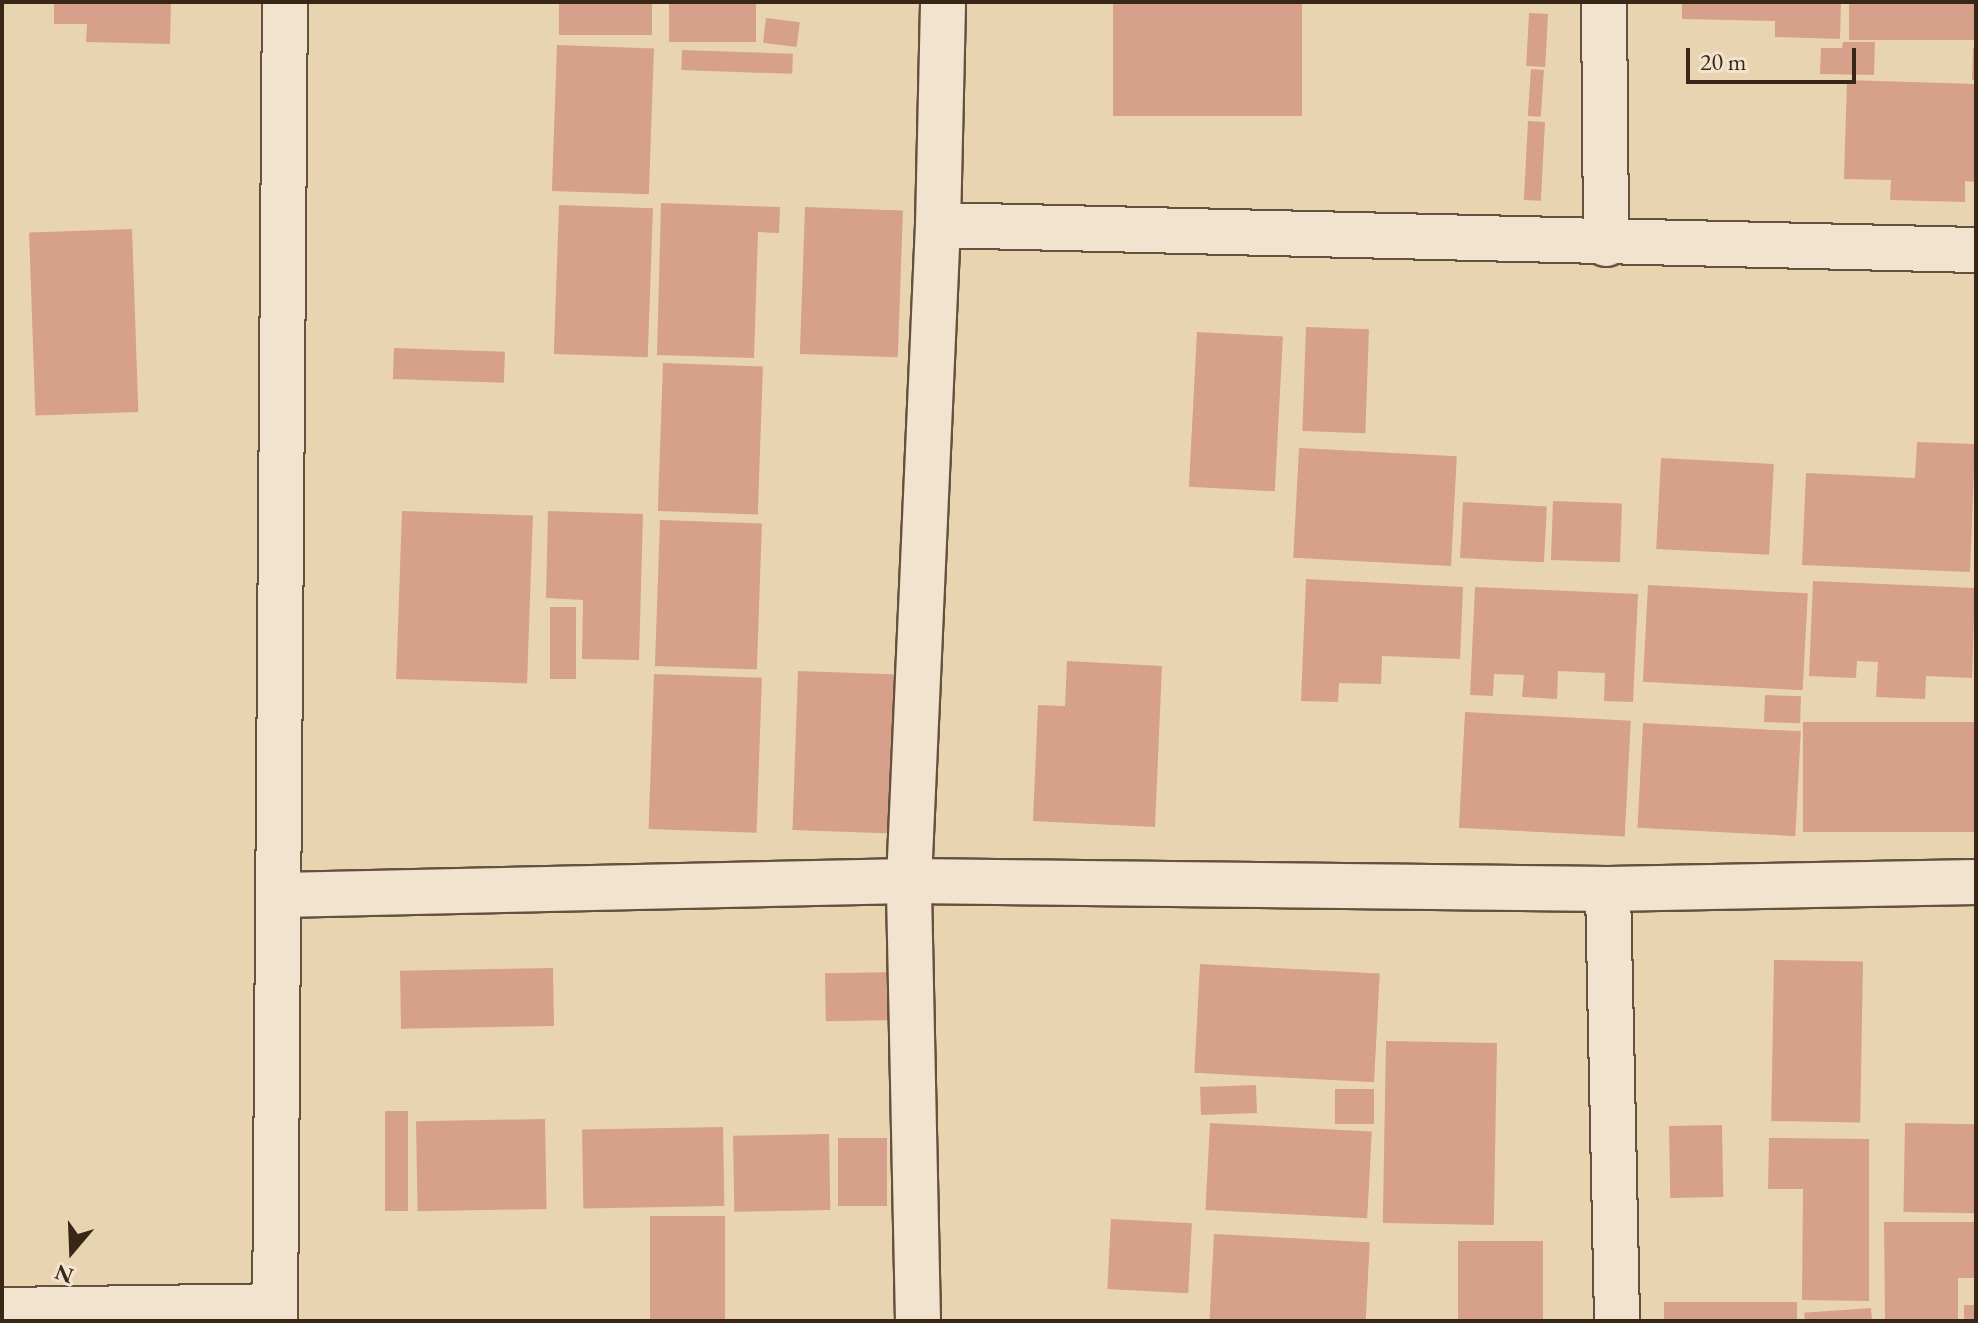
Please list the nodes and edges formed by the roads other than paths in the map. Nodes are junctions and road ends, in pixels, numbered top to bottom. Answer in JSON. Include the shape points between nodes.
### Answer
{"nodes":[{"id":1,"x":285,"y":2,"type":"edge"},
{"id":2,"x":943,"y":2,"type":"edge"},
{"id":3,"x":1604,"y":2,"type":"edge"},
{"id":4,"x":938,"y":225,"type":"junction"},
{"id":5,"x":1606,"y":244,"type":"junction"},
{"id":6,"x":1976,"y":250,"type":"edge"},
{"id":7,"x":909,"y":881,"type":"junction"},
{"id":8,"x":1976,"y":882,"type":"edge"},
{"id":9,"x":1608,"y":889,"type":"junction"},
{"id":10,"x":281,"y":895,"type":"junction"},
{"id":11,"x":2,"y":1310,"type":"edge"},
{"id":12,"x":275,"y":1314,"type":"edge"},
{"id":13,"x":918,"y":1321,"type":"edge"},
{"id":14,"x":1617,"y":1321,"type":"edge"}],
"edges":[{"from":1,"to":10,"type":"street"},
{"from":2,"to":4,"type":"street"},
{"from":3,"to":5,"type":"street"},
{"from":4,"to":5,"type":"street"},
{"from":4,"to":7,"type":"street"},
{"from":5,"to":6,"type":"street"},
{"from":7,"to":9,"type":"street"},
{"from":7,"to":10,"type":"street"},
{"from":7,"to":13,"type":"street"},
{"from":8,"to":9,"type":"street"},
{"from":9,"to":14,"type":"street"},
{"from":10,"to":12,"type":"street"},
{"from":11,"to":12,"type":"street"}]}
